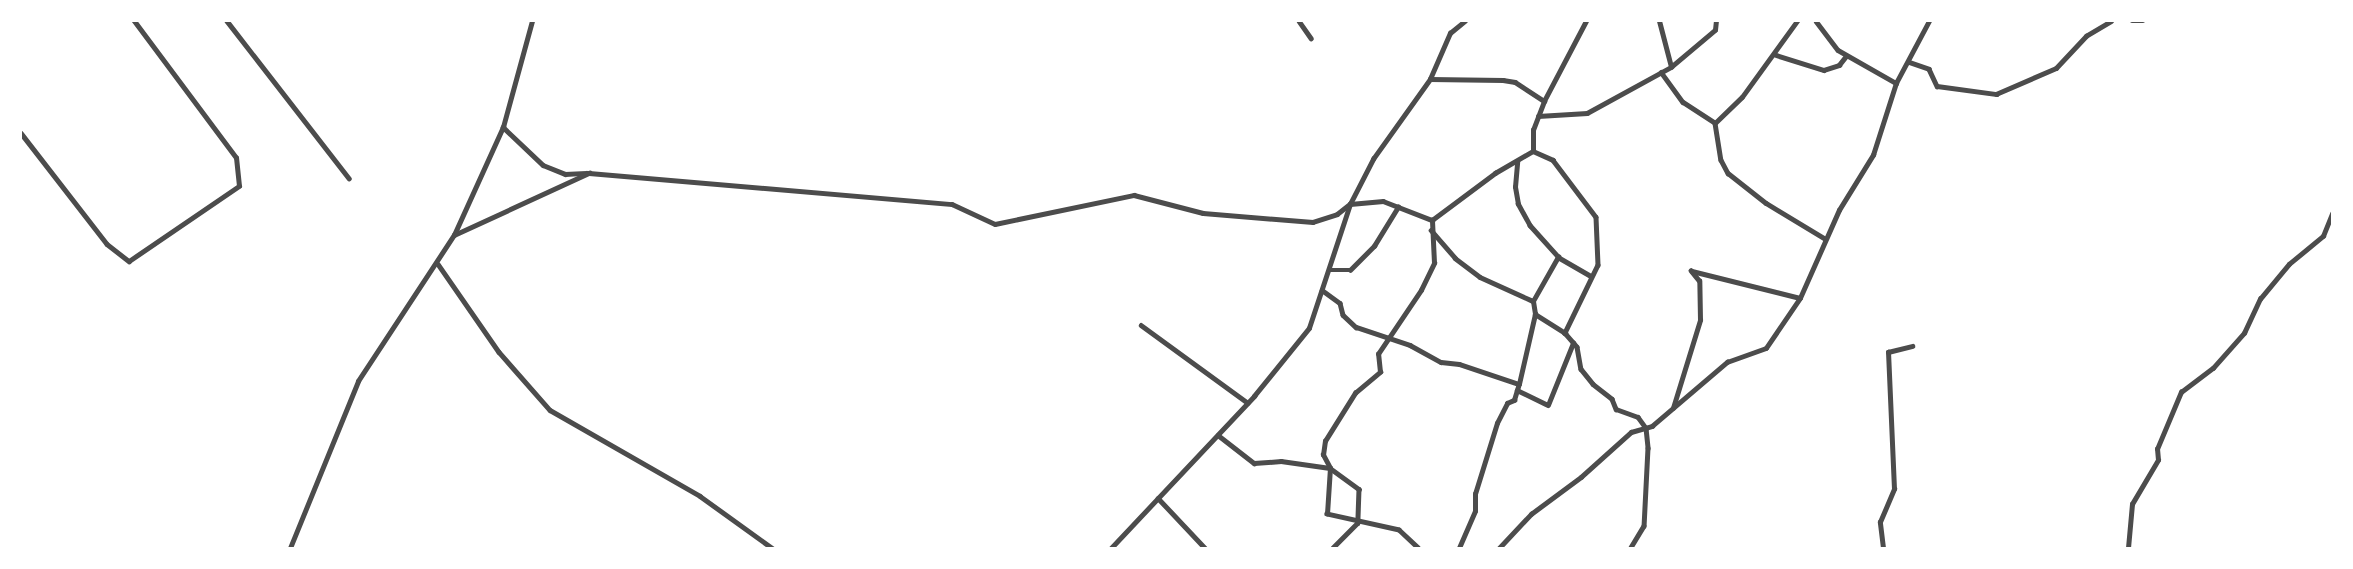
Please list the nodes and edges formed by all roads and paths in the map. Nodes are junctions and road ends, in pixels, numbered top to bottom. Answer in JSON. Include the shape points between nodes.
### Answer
{"nodes":[{"id":1,"x":134,"y":21,"type":"edge"},
{"id":2,"x":226,"y":21,"type":"edge"},
{"id":3,"x":532,"y":21,"type":"edge"},
{"id":4,"x":1299,"y":21,"type":"edge"},
{"id":5,"x":1465,"y":21,"type":"edge"},
{"id":6,"x":1586,"y":21,"type":"edge"},
{"id":7,"x":1659,"y":21,"type":"edge"},
{"id":8,"x":1716,"y":21,"type":"edge"},
{"id":9,"x":1797,"y":21,"type":"edge"},
{"id":10,"x":1816,"y":21,"type":"edge"},
{"id":11,"x":1929,"y":21,"type":"edge"},
{"id":12,"x":2111,"y":21,"type":"edge"},
{"id":13,"x":2132,"y":21,"type":"edge"},
{"id":14,"x":2143,"y":21,"type":"edge"},
{"id":15,"x":1311,"y":38,"type":"dead end"},
{"id":16,"x":1776,"y":55,"type":"junction"},
{"id":17,"x":1846,"y":56,"type":"junction"},
{"id":18,"x":1909,"y":62,"type":"junction"},
{"id":19,"x":1671,"y":67,"type":"junction"},
{"id":20,"x":1661,"y":72,"type":"junction"},
{"id":21,"x":1430,"y":79,"type":"junction"},
{"id":22,"x":1896,"y":83,"type":"junction"},
{"id":23,"x":1544,"y":101,"type":"junction"},
{"id":24,"x":1538,"y":116,"type":"junction"},
{"id":25,"x":1715,"y":123,"type":"junction"},
{"id":26,"x":503,"y":127,"type":"junction"},
{"id":27,"x":21,"y":133,"type":"edge"},
{"id":28,"x":1533,"y":151,"type":"junction"},
{"id":29,"x":1517,"y":162,"type":"junction"},
{"id":30,"x":589,"y":173,"type":"junction"},
{"id":31,"x":349,"y":178,"type":"dead end"},
{"id":32,"x":1350,"y":204,"type":"junction"},
{"id":33,"x":1398,"y":207,"type":"junction"},
{"id":34,"x":2332,"y":214,"type":"edge"},
{"id":35,"x":1432,"y":220,"type":"junction"},
{"id":36,"x":1431,"y":230,"type":"junction"},
{"id":37,"x":454,"y":235,"type":"junction"},
{"id":38,"x":1824,"y":238,"type":"junction"},
{"id":39,"x":1558,"y":257,"type":"junction"},
{"id":40,"x":438,"y":264,"type":"junction"},
{"id":41,"x":1329,"y":270,"type":"junction"},
{"id":42,"x":1591,"y":276,"type":"junction"},
{"id":43,"x":1322,"y":290,"type":"junction"},
{"id":44,"x":1800,"y":298,"type":"junction"},
{"id":45,"x":1533,"y":300,"type":"junction"},
{"id":46,"x":1535,"y":314,"type":"junction"},
{"id":47,"x":1141,"y":326,"type":"dead end"},
{"id":48,"x":1565,"y":333,"type":"junction"},
{"id":49,"x":1388,"y":340,"type":"junction"},
{"id":50,"x":1573,"y":344,"type":"junction"},
{"id":51,"x":1912,"y":346,"type":"dead end"},
{"id":52,"x":1519,"y":387,"type":"junction"},
{"id":53,"x":1248,"y":403,"type":"junction"},
{"id":54,"x":1673,"y":408,"type":"junction"},
{"id":55,"x":1646,"y":428,"type":"junction"},
{"id":56,"x":1218,"y":435,"type":"junction"},
{"id":57,"x":1330,"y":468,"type":"junction"},
{"id":58,"x":1158,"y":498,"type":"junction"},
{"id":59,"x":1358,"y":523,"type":"junction"},
{"id":60,"x":290,"y":548,"type":"edge"},
{"id":61,"x":772,"y":548,"type":"edge"},
{"id":62,"x":1111,"y":548,"type":"edge"},
{"id":63,"x":1205,"y":548,"type":"edge"},
{"id":64,"x":1333,"y":548,"type":"edge"},
{"id":65,"x":1418,"y":548,"type":"edge"},
{"id":66,"x":1459,"y":548,"type":"edge"},
{"id":67,"x":1499,"y":548,"type":"edge"},
{"id":68,"x":1631,"y":548,"type":"edge"},
{"id":69,"x":1883,"y":548,"type":"edge"},
{"id":70,"x":2128,"y":548,"type":"edge"}],
"edges":[{"from":1,"to":27,"type":"street","via":[[236,158],[239,186],[129,261],[107,244]]},
{"from":2,"to":31,"type":"street"},
{"from":3,"to":26,"type":"street"},
{"from":4,"to":15,"type":"street"},
{"from":5,"to":21,"type":"street","via":[[1450,33]]},
{"from":6,"to":23,"type":"street"},
{"from":7,"to":19,"type":"street"},
{"from":8,"to":19,"type":"street","via":[[1715,30]]},
{"from":9,"to":16,"type":"street"},
{"from":10,"to":17,"type":"street","via":[[1831,44]]},
{"from":11,"to":18,"type":"street"},
{"from":12,"to":18,"type":"street","via":[[2086,36],[2056,68],[1996,94],[1937,86],[1929,69]]},
{"from":13,"to":14,"type":"street"},
{"from":16,"to":17,"type":"street","via":[[1824,70]]},
{"from":16,"to":25,"type":"street","via":[[1763,65],[1743,97]]},
{"from":17,"to":22,"type":"street"},
{"from":18,"to":22,"type":"street"},
{"from":19,"to":20,"type":"street"},
{"from":20,"to":24,"type":"street","via":[[1587,113]]},
{"from":20,"to":25,"type":"street","via":[[1683,102]]},
{"from":21,"to":23,"type":"street","via":[[1515,82]]},
{"from":21,"to":32,"type":"street","via":[[1373,159]]},
{"from":22,"to":38,"type":"street","via":[[1873,155]]},
{"from":23,"to":24,"type":"street"},
{"from":24,"to":28,"type":"street"},
{"from":25,"to":38,"type":"street","via":[[1720,160],[1728,173],[1766,203]]},
{"from":26,"to":30,"type":"street","via":[[543,165],[565,174]]},
{"from":26,"to":37,"type":"street"},
{"from":28,"to":29,"type":"street"},
{"from":28,"to":42,"type":"street","via":[[1553,160],[1596,217],[1598,265]]},
{"from":29,"to":35,"type":"street","via":[[1495,173]]},
{"from":29,"to":39,"type":"street","via":[[1518,204],[1530,225]]},
{"from":30,"to":32,"type":"street","via":[[952,204],[995,224],[1134,195],[1203,213],[1313,222],[1337,214]]},
{"from":30,"to":37,"type":"street"},
{"from":32,"to":33,"type":"street","via":[[1383,201]]},
{"from":32,"to":41,"type":"street"},
{"from":33,"to":35,"type":"street"},
{"from":33,"to":41,"type":"street","via":[[1374,246],[1350,270]]},
{"from":34,"to":70,"type":"street","via":[[2323,236],[2289,264],[2260,299],[2244,333],[2213,369],[2181,392],[2157,448],[2158,460],[2132,504]]},
{"from":35,"to":36,"type":"street"},
{"from":36,"to":45,"type":"street","via":[[1455,258],[1480,277]]},
{"from":36,"to":49,"type":"street","via":[[1434,263]]},
{"from":37,"to":40,"type":"street"},
{"from":38,"to":44,"type":"street"},
{"from":39,"to":42,"type":"street"},
{"from":39,"to":45,"type":"street"},
{"from":40,"to":60,"type":"street","via":[[358,381]]},
{"from":40,"to":61,"type":"street","via":[[499,352],[550,410],[700,496]]},
{"from":41,"to":43,"type":"street"},
{"from":42,"to":48,"type":"street"},
{"from":43,"to":49,"type":"street","via":[[1340,303],[1343,315],[1356,327]]},
{"from":43,"to":53,"type":"street","via":[[1310,328]]},
{"from":44,"to":54,"type":"street","via":[[1766,348],[1727,362]]},
{"from":44,"to":54,"type":"street","via":[[1691,271],[1700,281],[1700,320]]},
{"from":45,"to":46,"type":"street"},
{"from":46,"to":48,"type":"street"},
{"from":46,"to":52,"type":"street"},
{"from":47,"to":53,"type":"street"},
{"from":48,"to":50,"type":"street"},
{"from":49,"to":52,"type":"street"},
{"from":49,"to":57,"type":"street","via":[[1378,354],[1380,372],[1355,393],[1325,441],[1323,455]]},
{"from":50,"to":52,"type":"street","via":[[1548,405]]},
{"from":50,"to":55,"type":"street","via":[[1581,369],[1593,384],[1612,399],[1616,409],[1638,417]]},
{"from":51,"to":69,"type":"street","via":[[1888,352],[1894,489],[1880,522]]},
{"from":52,"to":66,"type":"street","via":[[1497,423],[1474,494],[1475,511]]},
{"from":53,"to":56,"type":"street"},
{"from":54,"to":55,"type":"street"},
{"from":55,"to":67,"type":"street","via":[[1631,432],[1581,477],[1531,514]]},
{"from":55,"to":68,"type":"street","via":[[1644,525]]},
{"from":56,"to":57,"type":"street","via":[[1254,463],[1281,461]]},
{"from":56,"to":58,"type":"street"},
{"from":57,"to":59,"type":"street","via":[[1359,489]]},
{"from":57,"to":59,"type":"street","via":[[1327,514]]},
{"from":58,"to":62,"type":"street"},
{"from":58,"to":63,"type":"street"},
{"from":59,"to":64,"type":"street"},
{"from":59,"to":65,"type":"street","via":[[1399,530]]}]}
